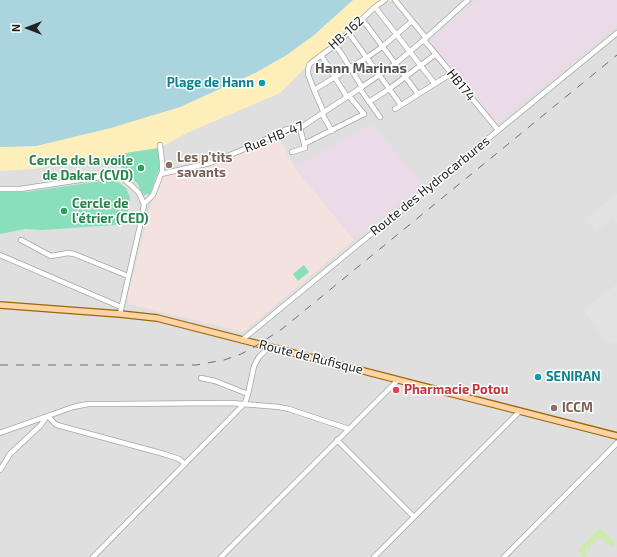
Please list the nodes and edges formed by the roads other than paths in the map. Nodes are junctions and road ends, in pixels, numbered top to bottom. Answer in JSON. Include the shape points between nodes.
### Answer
{"nodes":[{"id":1,"x":386,"y":0,"type":"edge"},
{"id":2,"x":395,"y":0,"type":"edge"},
{"id":3,"x":468,"y":0,"type":"edge"},
{"id":4,"x":375,"y":7,"type":"junction"},
{"id":5,"x":362,"y":19,"type":"junction"},
{"id":6,"x":412,"y":21,"type":"junction"},
{"id":7,"x":348,"y":32,"type":"junction"},
{"id":8,"x":617,"y":33,"type":"edge"},
{"id":9,"x":396,"y":35,"type":"junction"},
{"id":10,"x":425,"y":39,"type":"junction"},
{"id":11,"x":335,"y":45,"type":"junction"},
{"id":12,"x":382,"y":46,"type":"junction"},
{"id":13,"x":410,"y":52,"type":"junction"},
{"id":14,"x":436,"y":54,"type":"junction"},
{"id":15,"x":321,"y":55,"type":"junction"},
{"id":16,"x":366,"y":58,"type":"junction"},
{"id":17,"x":395,"y":64,"type":"junction"},
{"id":18,"x":420,"y":66,"type":"junction"},
{"id":19,"x":351,"y":68,"type":"junction"},
{"id":20,"x":452,"y":73,"type":"junction"},
{"id":21,"x":380,"y":76,"type":"junction"},
{"id":22,"x":405,"y":77,"type":"junction"},
{"id":23,"x":334,"y":78,"type":"junction"},
{"id":24,"x":435,"y":84,"type":"junction"},
{"id":25,"x":361,"y":88,"type":"junction"},
{"id":26,"x":389,"y":88,"type":"junction"},
{"id":27,"x":314,"y":90,"type":"junction"},
{"id":28,"x":418,"y":94,"type":"junction"},
{"id":29,"x":348,"y":97,"type":"junction"},
{"id":30,"x":369,"y":102,"type":"junction"},
{"id":31,"x":401,"y":105,"type":"junction"},
{"id":32,"x":395,"y":109,"type":"dead end"},
{"id":33,"x":323,"y":114,"type":"junction"},
{"id":34,"x":380,"y":117,"type":"dead end"},
{"id":35,"x":300,"y":128,"type":"junction"},
{"id":36,"x":498,"y":130,"type":"junction"},
{"id":37,"x":332,"y":131,"type":"junction"},
{"id":38,"x":160,"y":145,"type":"dead end"},
{"id":39,"x":305,"y":146,"type":"junction"},
{"id":40,"x":292,"y":152,"type":"dead end"},
{"id":41,"x":161,"y":174,"type":"junction"},
{"id":42,"x":0,"y":189,"type":"edge"},
{"id":43,"x":144,"y":204,"type":"junction"},
{"id":44,"x":21,"y":240,"type":"dead end"},
{"id":45,"x":0,"y":255,"type":"edge"},
{"id":46,"x":128,"y":276,"type":"junction"},
{"id":47,"x":0,"y":306,"type":"edge"},
{"id":48,"x":121,"y":307,"type":"junction"},
{"id":49,"x":120,"y":314,"type":"junction"},
{"id":50,"x":242,"y":340,"type":"junction"},
{"id":51,"x":269,"y":347,"type":"junction"},
{"id":52,"x":201,"y":378,"type":"dead end"},
{"id":53,"x":398,"y":380,"type":"junction"},
{"id":54,"x":248,"y":394,"type":"junction"},
{"id":55,"x":245,"y":404,"type":"junction"},
{"id":56,"x":520,"y":410,"type":"junction"},
{"id":57,"x":47,"y":417,"type":"junction"},
{"id":58,"x":349,"y":429,"type":"junction"},
{"id":59,"x":0,"y":432,"type":"edge"},
{"id":60,"x":617,"y":436,"type":"edge"},
{"id":61,"x":337,"y":440,"type":"junction"},
{"id":62,"x":617,"y":443,"type":"edge"},
{"id":63,"x":185,"y":464,"type":"junction"},
{"id":64,"x":0,"y":470,"type":"edge"},
{"id":65,"x":414,"y":517,"type":"junction"},
{"id":66,"x":93,"y":557,"type":"edge"},
{"id":67,"x":221,"y":557,"type":"edge"},
{"id":68,"x":374,"y":557,"type":"edge"},
{"id":69,"x":504,"y":557,"type":"edge"}],
"edges":[{"from":1,"to":4,"type":"street","name":"HB-162"},
{"from":2,"to":6,"type":"street","name":"HB174"},
{"from":3,"to":10,"type":"street","name":"Rue HB-47"},
{"from":4,"to":5,"type":"street","name":"HB-162"},
{"from":4,"to":9,"type":"street"},
{"from":5,"to":7,"type":"street","name":"HB-162"},
{"from":5,"to":12,"type":"street"},
{"from":6,"to":9,"type":"street"},
{"from":6,"to":10,"type":"street","name":"HB174"},
{"from":7,"to":11,"type":"street","name":"HB-162"},
{"from":7,"to":16,"type":"street"},
{"from":8,"to":36,"type":"street","name":"Route des Hydrocarbures"},
{"from":9,"to":12,"type":"street"},
{"from":9,"to":13,"type":"street"},
{"from":10,"to":13,"type":"street","name":"Rue HB-47"},
{"from":10,"to":14,"type":"street","name":"HB174"},
{"from":11,"to":15,"type":"street","name":"HB-162"},
{"from":11,"to":19,"type":"street"},
{"from":12,"to":16,"type":"street"},
{"from":12,"to":17,"type":"street"},
{"from":13,"to":17,"type":"street","name":"Rue HB-47"},
{"from":13,"to":18,"type":"street"},
{"from":14,"to":18,"type":"street"},
{"from":14,"to":20,"type":"street","name":"HB174"},
{"from":15,"to":23,"type":"street"},
{"from":15,"to":27,"type":"street","name":"HB-162","via":[[308,68]]},
{"from":16,"to":19,"type":"street"},
{"from":16,"to":21,"type":"street"},
{"from":17,"to":21,"type":"street","name":"Rue HB-47"},
{"from":17,"to":22,"type":"street"},
{"from":18,"to":22,"type":"street"},
{"from":18,"to":24,"type":"street"},
{"from":19,"to":23,"type":"street"},
{"from":19,"to":25,"type":"street"},
{"from":20,"to":24,"type":"street"},
{"from":20,"to":36,"type":"street","name":"HB174"},
{"from":21,"to":25,"type":"street","name":"Rue HB-47"},
{"from":21,"to":26,"type":"street"},
{"from":22,"to":26,"type":"street"},
{"from":22,"to":28,"type":"street"},
{"from":23,"to":27,"type":"street"},
{"from":23,"to":29,"type":"street"},
{"from":24,"to":28,"type":"street"},
{"from":25,"to":29,"type":"street","name":"Rue HB-47"},
{"from":25,"to":30,"type":"street"},
{"from":26,"to":30,"type":"street"},
{"from":26,"to":31,"type":"street"},
{"from":27,"to":33,"type":"street","name":"HB-162"},
{"from":28,"to":31,"type":"street"},
{"from":29,"to":33,"type":"street","name":"Rue HB-47"},
{"from":29,"to":37,"type":"street","via":[[364,114]]},
{"from":30,"to":34,"type":"street"},
{"from":31,"to":32,"type":"street"},
{"from":33,"to":35,"type":"street","name":"Rue HB-47"},
{"from":33,"to":37,"type":"street","name":"HB-162"},
{"from":35,"to":39,"type":"street"},
{"from":35,"to":41,"type":"street","name":"Rue HB-47","via":[[286,129],[210,163]]},
{"from":36,"to":50,"type":"street","name":"Route des Hydrocarbures"},
{"from":37,"to":39,"type":"street"},
{"from":38,"to":41,"type":"street"},
{"from":39,"to":40,"type":"street"},
{"from":41,"to":43,"type":"street","via":[[153,195]]},
{"from":42,"to":43,"type":"street","via":[[20,189],[115,176],[121,177],[131,185],[139,193]]},
{"from":43,"to":46,"type":"street"},
{"from":44,"to":46,"type":"street","via":[[51,256],[74,254]]},
{"from":45,"to":48,"type":"street"},
{"from":46,"to":48,"type":"street"},
{"from":47,"to":49,"type":"main road","name":"Route de Rufisque"},
{"from":48,"to":49,"type":"street"},
{"from":49,"to":50,"type":"main road","name":"Route de Rufisque","via":[[157,318]]},
{"from":50,"to":51,"type":"main road","name":"Route de Rufisque"},
{"from":51,"to":53,"type":"main road","name":"Route de Rufisque"},
{"from":51,"to":54,"type":"street","via":[[254,366]]},
{"from":52,"to":54,"type":"street"},
{"from":53,"to":56,"type":"main road","name":"Route de Rufisque"},
{"from":53,"to":58,"type":"street"},
{"from":54,"to":55,"type":"street"},
{"from":55,"to":57,"type":"street","via":[[88,404]]},
{"from":55,"to":58,"type":"street","via":[[289,409]]},
{"from":55,"to":63,"type":"street"},
{"from":56,"to":60,"type":"main road","name":"Route de Rufisque"},
{"from":56,"to":65,"type":"street"},
{"from":57,"to":59,"type":"street"},
{"from":57,"to":63,"type":"street","via":[[57,425],[164,454]]},
{"from":57,"to":64,"type":"street","via":[[10,454]]},
{"from":58,"to":61,"type":"street"},
{"from":61,"to":65,"type":"street"},
{"from":61,"to":67,"type":"street"},
{"from":62,"to":69,"type":"street"},
{"from":63,"to":66,"type":"street"},
{"from":65,"to":68,"type":"street"}]}
